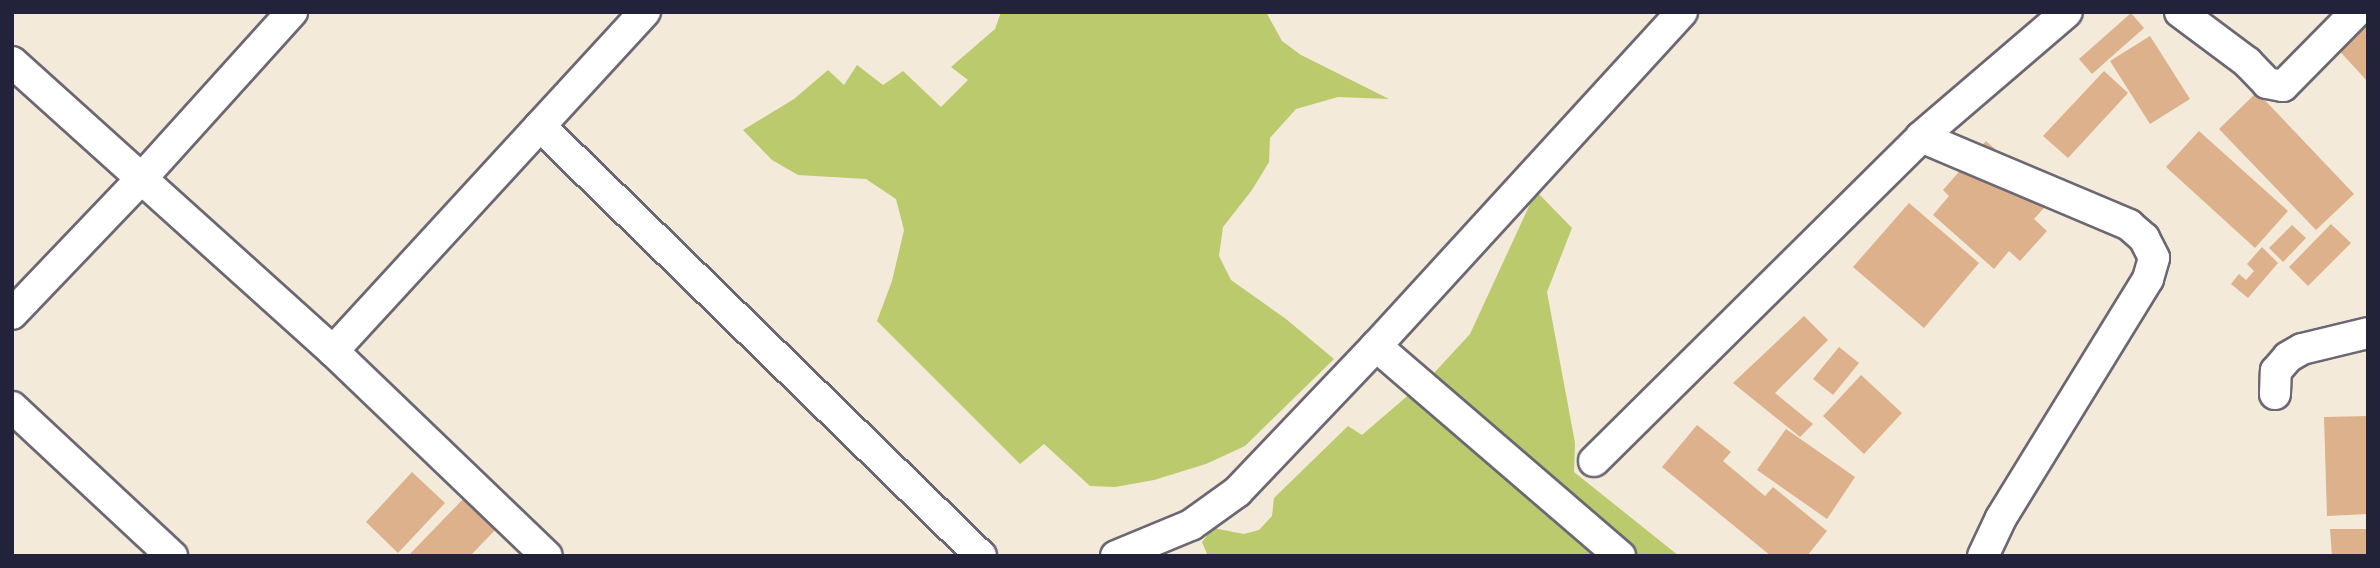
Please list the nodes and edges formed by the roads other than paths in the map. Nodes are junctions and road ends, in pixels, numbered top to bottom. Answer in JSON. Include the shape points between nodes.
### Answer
{"nodes":[{"id":1,"x":292,"y":12,"type":"edge"},
{"id":2,"x":645,"y":12,"type":"edge"},
{"id":3,"x":1682,"y":12,"type":"edge"},
{"id":4,"x":2067,"y":12,"type":"edge"},
{"id":5,"x":2180,"y":12,"type":"edge"},
{"id":6,"x":2356,"y":12,"type":"edge"},
{"id":7,"x":12,"y":62,"type":"edge"},
{"id":8,"x":540,"y":126,"type":"junction"},
{"id":9,"x":1921,"y":137,"type":"junction"},
{"id":10,"x":142,"y":178,"type":"junction"},
{"id":11,"x":12,"y":314,"type":"edge"},
{"id":12,"x":2368,"y":333,"type":"edge"},
{"id":13,"x":1376,"y":346,"type":"junction"},
{"id":14,"x":333,"y":351,"type":"junction"},
{"id":15,"x":2275,"y":394,"type":"dead end"},
{"id":16,"x":12,"y":407,"type":"edge"},
{"id":17,"x":1594,"y":461,"type":"dead end"},
{"id":18,"x":172,"y":556,"type":"edge"},
{"id":19,"x":547,"y":556,"type":"edge"},
{"id":20,"x":981,"y":556,"type":"edge"},
{"id":21,"x":1116,"y":556,"type":"edge"},
{"id":22,"x":1620,"y":556,"type":"edge"},
{"id":23,"x":1983,"y":556,"type":"edge"}],
"edges":[{"from":1,"to":10,"type":"street"},
{"from":2,"to":8,"type":"street"},
{"from":3,"to":13,"type":"street"},
{"from":4,"to":9,"type":"street"},
{"from":5,"to":6,"type":"street","via":[[2247,62],[2267,83],[2283,86]]},
{"from":7,"to":10,"type":"street"},
{"from":8,"to":14,"type":"street"},
{"from":8,"to":20,"type":"street"},
{"from":9,"to":17,"type":"street"},
{"from":9,"to":23,"type":"street","via":[[2129,225],[2144,238],[2154,257],[2148,279],[2001,518]]},
{"from":10,"to":11,"type":"street"},
{"from":10,"to":14,"type":"street"},
{"from":12,"to":15,"type":"street","via":[[2302,349],[2288,357],[2276,371]]},
{"from":13,"to":21,"type":"street","via":[[1237,492],[1191,525]]},
{"from":13,"to":22,"type":"street"},
{"from":14,"to":19,"type":"street"},
{"from":16,"to":18,"type":"street"}]}
